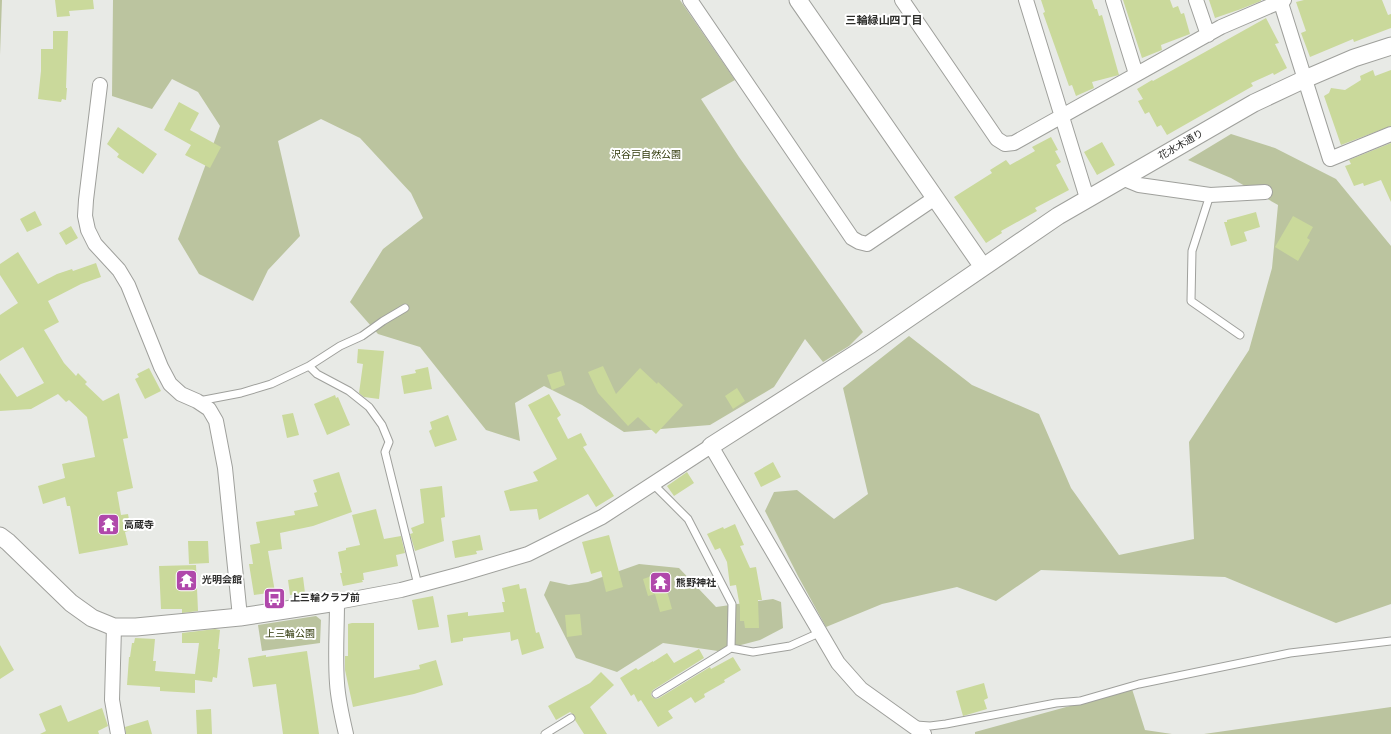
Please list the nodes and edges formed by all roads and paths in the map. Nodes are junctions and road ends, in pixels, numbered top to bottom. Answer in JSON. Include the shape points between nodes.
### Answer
{"nodes":[{"id":1,"x":690,"y":0,"type":"edge"},
{"id":2,"x":798,"y":0,"type":"edge"},
{"id":3,"x":902,"y":0,"type":"edge"},
{"id":4,"x":1026,"y":0,"type":"edge"},
{"id":5,"x":1113,"y":0,"type":"edge"},
{"id":6,"x":1196,"y":0,"type":"edge"},
{"id":7,"x":1281,"y":1,"type":"edge"},
{"id":8,"x":1208,"y":35,"type":"junction"},
{"id":9,"x":1391,"y":46,"type":"edge"},
{"id":10,"x":1136,"y":74,"type":"junction"},
{"id":11,"x":1305,"y":79,"type":"junction"},
{"id":12,"x":100,"y":85,"type":"dead end"},
{"id":13,"x":1062,"y":116,"type":"junction"},
{"id":14,"x":1391,"y":134,"type":"edge"},
{"id":15,"x":1122,"y":178,"type":"junction"},
{"id":16,"x":1265,"y":192,"type":"dead end"},
{"id":17,"x":1210,"y":195,"type":"junction"},
{"id":18,"x":935,"y":198,"type":"junction"},
{"id":19,"x":1087,"y":198,"type":"junction"},
{"id":20,"x":983,"y":267,"type":"junction"},
{"id":21,"x":405,"y":308,"type":"dead end"},
{"id":22,"x":1240,"y":335,"type":"dead end"},
{"id":23,"x":309,"y":366,"type":"junction"},
{"id":24,"x":197,"y":402,"type":"junction"},
{"id":25,"x":710,"y":446,"type":"junction"},
{"id":26,"x":652,"y":483,"type":"junction"},
{"id":27,"x":0,"y":524,"type":"edge"},
{"id":28,"x":3,"y":541,"type":"edge"},
{"id":29,"x":418,"y":585,"type":"junction"},
{"id":30,"x":337,"y":602,"type":"junction"},
{"id":31,"x":240,"y":617,"type":"junction"},
{"id":32,"x":114,"y":627,"type":"junction"},
{"id":33,"x":819,"y":633,"type":"junction"},
{"id":34,"x":1391,"y":641,"type":"edge"},
{"id":35,"x":731,"y":648,"type":"junction"},
{"id":36,"x":656,"y":694,"type":"dead end"},
{"id":37,"x":571,"y":718,"type":"dead end"},
{"id":38,"x":911,"y":725,"type":"junction"},
{"id":39,"x":118,"y":734,"type":"edge"},
{"id":40,"x":346,"y":734,"type":"edge"},
{"id":41,"x":545,"y":734,"type":"edge"},
{"id":42,"x":924,"y":734,"type":"edge"}],
"edges":[{"from":1,"to":18,"type":"street","via":[[852,238],[867,244]]},
{"from":2,"to":18,"type":"street"},
{"from":3,"to":13,"type":"street","via":[[997,139],[1005,144],[1014,143]]},
{"from":4,"to":13,"type":"street"},
{"from":5,"to":10,"type":"street"},
{"from":6,"to":8,"type":"street"},
{"from":7,"to":8,"type":"street"},
{"from":7,"to":11,"type":"street"},
{"from":8,"to":10,"type":"street"},
{"from":9,"to":11,"type":"street","name":"花水木通り","via":[[1354,58]]},
{"from":10,"to":13,"type":"street"},
{"from":11,"to":14,"type":"street","via":[[1330,159]]},
{"from":11,"to":15,"type":"street","name":"花水木通り","via":[[1254,103]]},
{"from":12,"to":24,"type":"street","via":[[86,200],[85,216],[88,230],[95,244],[119,270],[128,285],[170,384],[181,394]]},
{"from":13,"to":19,"type":"street"},
{"from":15,"to":17,"type":"street","via":[[1139,185]]},
{"from":15,"to":19,"type":"street","name":"花水木通り"},
{"from":16,"to":17,"type":"street"},
{"from":17,"to":22,"type":"lane","via":[[1192,251],[1191,301]]},
{"from":18,"to":20,"type":"street"},
{"from":19,"to":20,"type":"street","name":"花水木通り"},
{"from":20,"to":25,"type":"street","name":"花水木通り","via":[[871,344]]},
{"from":21,"to":23,"type":"lane"},
{"from":23,"to":24,"type":"lane","via":[[271,384]]},
{"from":23,"to":29,"type":"lane","via":[[317,374],[364,403],[382,424],[389,442],[385,452]]},
{"from":24,"to":31,"type":"street","via":[[209,409],[216,420],[225,468]]},
{"from":25,"to":26,"type":"street"},
{"from":25,"to":33,"type":"street"},
{"from":26,"to":29,"type":"street","via":[[602,517],[528,554]]},
{"from":26,"to":35,"type":"lane","via":[[688,519],[732,604]]},
{"from":27,"to":28,"type":"street"},
{"from":28,"to":32,"type":"street","via":[[71,603],[92,618]]},
{"from":29,"to":30,"type":"street"},
{"from":30,"to":31,"type":"street"},
{"from":30,"to":40,"type":"street","via":[[337,683]]},
{"from":31,"to":32,"type":"street"},
{"from":32,"to":39,"type":"street","via":[[112,700]]},
{"from":33,"to":35,"type":"lane","via":[[790,646],[753,652]]},
{"from":33,"to":38,"type":"street","via":[[838,663],[861,689]]},
{"from":34,"to":38,"type":"lane","via":[[1290,653],[1139,684],[1085,700],[1056,703],[967,721],[930,726]]},
{"from":35,"to":36,"type":"lane"},
{"from":37,"to":41,"type":"lane"},
{"from":38,"to":42,"type":"street"}]}
